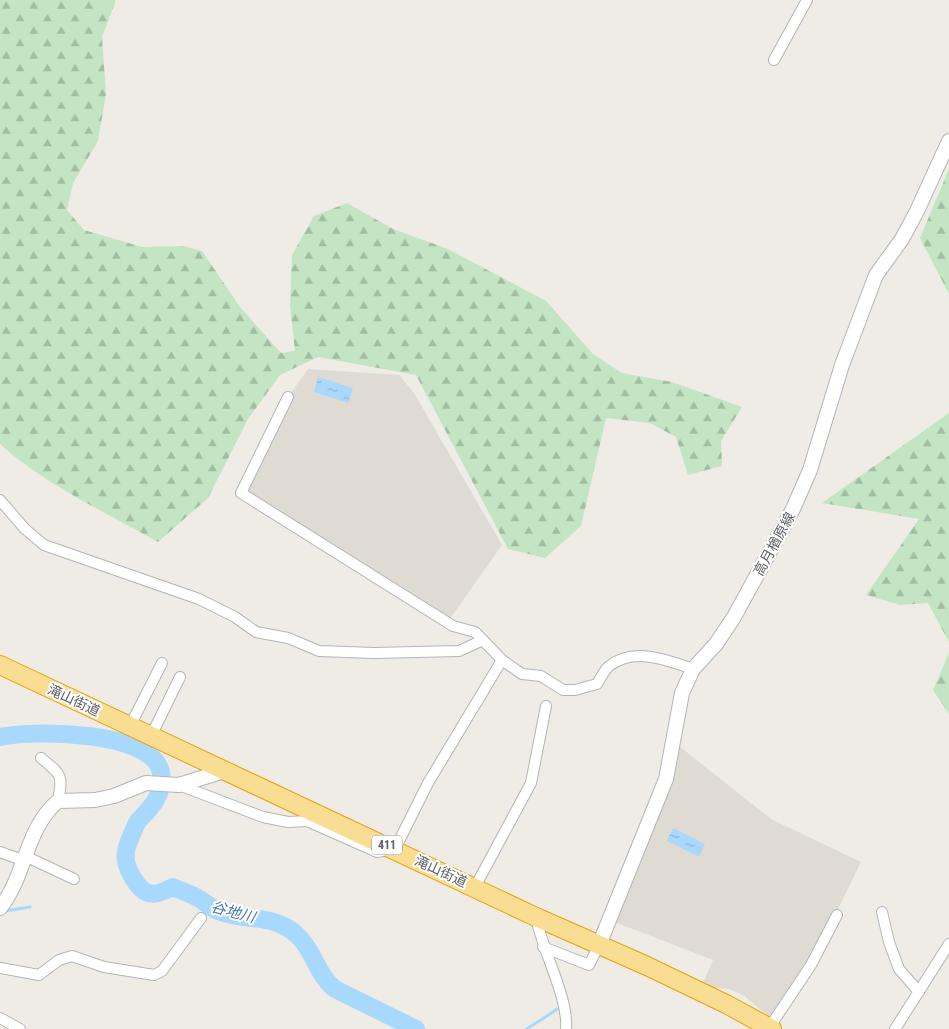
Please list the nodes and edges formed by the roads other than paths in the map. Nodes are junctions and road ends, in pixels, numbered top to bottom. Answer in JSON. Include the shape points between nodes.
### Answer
{"nodes":[{"id":1,"x":807,"y":0,"type":"edge"},
{"id":2,"x":774,"y":60,"type":"dead end"},
{"id":3,"x":949,"y":141,"type":"edge"},
{"id":4,"x":288,"y":398,"type":"dead end"},
{"id":5,"x":0,"y":500,"type":"edge"},
{"id":6,"x":483,"y":640,"type":"junction"},
{"id":7,"x":502,"y":660,"type":"junction"},
{"id":8,"x":162,"y":663,"type":"dead end"},
{"id":9,"x":0,"y":665,"type":"edge"},
{"id":10,"x":693,"y":669,"type":"junction"},
{"id":11,"x":180,"y":677,"type":"dead end"},
{"id":12,"x":546,"y":706,"type":"dead end"},
{"id":13,"x":130,"y":726,"type":"junction"},
{"id":14,"x":151,"y":736,"type":"junction"},
{"id":15,"x":41,"y":758,"type":"dead end"},
{"id":16,"x":224,"y":770,"type":"junction"},
{"id":17,"x":166,"y":784,"type":"junction"},
{"id":18,"x":55,"y":804,"type":"junction"},
{"id":19,"x":395,"y":849,"type":"junction"},
{"id":20,"x":0,"y":852,"type":"edge"},
{"id":21,"x":24,"y":858,"type":"junction"},
{"id":22,"x":74,"y":879,"type":"dead end"},
{"id":23,"x":475,"y":887,"type":"junction"},
{"id":24,"x":0,"y":908,"type":"edge"},
{"id":25,"x":882,"y":912,"type":"dead end"},
{"id":26,"x":837,"y":915,"type":"dead end"},
{"id":27,"x":536,"y":917,"type":"junction"},
{"id":28,"x":201,"y":918,"type":"dead end"},
{"id":29,"x":599,"y":944,"type":"junction"},
{"id":30,"x":949,"y":944,"type":"edge"},
{"id":31,"x":543,"y":947,"type":"junction"},
{"id":32,"x":0,"y":968,"type":"edge"},
{"id":33,"x":919,"y":992,"type":"junction"},
{"id":34,"x":0,"y":1018,"type":"edge"},
{"id":35,"x":771,"y":1028,"type":"edge"},
{"id":36,"x":20,"y":1029,"type":"edge"},
{"id":37,"x":566,"y":1029,"type":"edge"},
{"id":38,"x":895,"y":1029,"type":"edge"}],
"edges":[{"from":1,"to":2,"type":"street"},
{"from":3,"to":10,"type":"main road","name":"高月楢原線","via":[[902,239],[876,275],[794,509],[734,617],[716,644]]},
{"from":4,"to":6,"type":"street","via":[[241,493],[453,626],[475,632]]},
{"from":5,"to":6,"type":"street","via":[[44,545],[199,599],[256,632],[288,638],[319,651],[459,651]]},
{"from":6,"to":7,"type":"street"},
{"from":7,"to":10,"type":"street","via":[[522,674],[541,676],[563,690],[597,684],[608,668],[624,660],[650,655]]},
{"from":7,"to":19,"type":"street","via":[[428,783]]},
{"from":8,"to":13,"type":"street"},
{"from":9,"to":13,"type":"highway","name":"滝山街道","number":"411"},
{"from":10,"to":29,"type":"main road","name":"高月楢原線","via":[[682,692],[666,779]]},
{"from":11,"to":14,"type":"street"},
{"from":12,"to":23,"type":"street","via":[[531,783]]},
{"from":13,"to":14,"type":"highway","name":"滝山街道","number":"411"},
{"from":14,"to":16,"type":"highway","name":"滝山街道","number":"411"},
{"from":15,"to":18,"type":"street","via":[[59,772],[62,779]]},
{"from":16,"to":17,"type":"main road"},
{"from":16,"to":19,"type":"highway","name":"滝山街道","number":"411"},
{"from":17,"to":18,"type":"main road","via":[[146,783],[114,796]]},
{"from":17,"to":19,"type":"street","via":[[263,817],[288,822],[306,821],[377,852]]},
{"from":18,"to":21,"type":"main road","via":[[39,822]]},
{"from":19,"to":23,"type":"highway","name":"滝山街道","number":"411"},
{"from":20,"to":21,"type":"street"},
{"from":21,"to":22,"type":"street"},
{"from":21,"to":24,"type":"main road"},
{"from":23,"to":27,"type":"highway","name":"滝山街道","number":"411"},
{"from":25,"to":33,"type":"street","via":[[899,969]]},
{"from":26,"to":35,"type":"street","via":[[811,965]]},
{"from":27,"to":29,"type":"highway","name":"滝山街道","number":"411"},
{"from":27,"to":31,"type":"street"},
{"from":28,"to":32,"type":"street","via":[[162,971],[154,974],[104,967],[72,956],[60,960],[39,975]]},
{"from":29,"to":31,"type":"street","via":[[589,965]]},
{"from":29,"to":35,"type":"highway","name":"滝山街道","number":"411"},
{"from":30,"to":33,"type":"street"},
{"from":31,"to":37,"type":"street","via":[[559,992]]},
{"from":33,"to":38,"type":"street"},
{"from":34,"to":36,"type":"street"}]}
